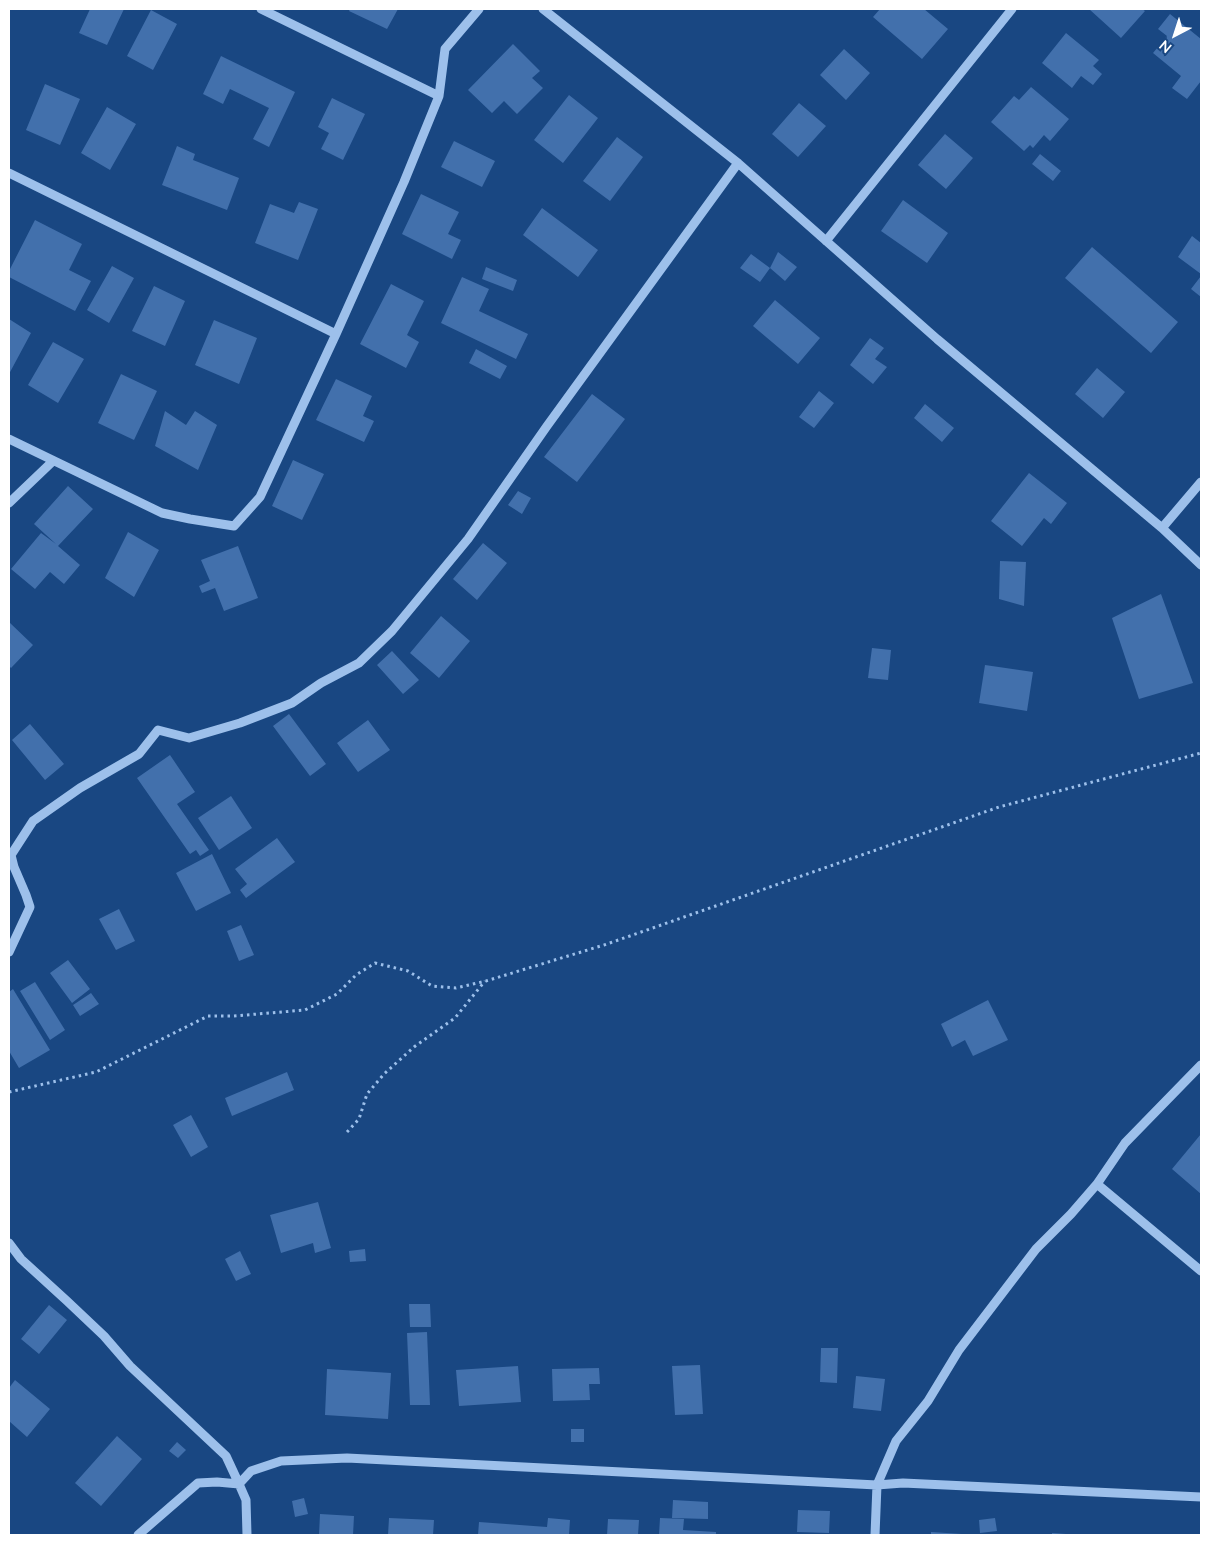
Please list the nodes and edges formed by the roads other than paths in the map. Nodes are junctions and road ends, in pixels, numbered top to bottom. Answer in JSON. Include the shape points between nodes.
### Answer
{"nodes":[{"id":1,"x":261,"y":9,"type":"edge"},
{"id":2,"x":479,"y":9,"type":"edge"},
{"id":3,"x":543,"y":9,"type":"edge"},
{"id":4,"x":1012,"y":9,"type":"edge"},
{"id":5,"x":439,"y":96,"type":"junction"},
{"id":6,"x":738,"y":163,"type":"junction"},
{"id":7,"x":9,"y":174,"type":"edge"},
{"id":8,"x":826,"y":241,"type":"junction"},
{"id":9,"x":336,"y":334,"type":"junction"},
{"id":10,"x":9,"y":439,"type":"edge"},
{"id":11,"x":53,"y":462,"type":"junction"},
{"id":12,"x":1201,"y":482,"type":"edge"},
{"id":13,"x":9,"y":503,"type":"edge"},
{"id":14,"x":1162,"y":528,"type":"junction"},
{"id":15,"x":1201,"y":565,"type":"edge"},
{"id":16,"x":9,"y":952,"type":"edge"},
{"id":17,"x":1201,"y":1064,"type":"edge"},
{"id":18,"x":1097,"y":1184,"type":"junction"},
{"id":19,"x":9,"y":1242,"type":"edge"},
{"id":20,"x":1201,"y":1271,"type":"edge"},
{"id":21,"x":239,"y":1484,"type":"junction"},
{"id":22,"x":877,"y":1485,"type":"junction"},
{"id":23,"x":1201,"y":1497,"type":"edge"},
{"id":24,"x":138,"y":1535,"type":"edge"},
{"id":25,"x":246,"y":1535,"type":"edge"},
{"id":26,"x":875,"y":1535,"type":"edge"}],
"edges":[{"from":1,"to":5,"type":"street"},
{"from":2,"to":5,"type":"street","via":[[445,48]]},
{"from":3,"to":6,"type":"street"},
{"from":4,"to":8,"type":"street"},
{"from":5,"to":9,"type":"street"},
{"from":6,"to":8,"type":"street"},
{"from":6,"to":16,"type":"street","via":[[468,539],[392,631],[359,663],[292,702],[240,722],[189,738],[158,730],[139,754],[80,788],[34,821],[11,854],[30,907]]},
{"from":7,"to":9,"type":"street"},
{"from":8,"to":14,"type":"street"},
{"from":9,"to":11,"type":"street","via":[[260,497],[234,526],[162,513]]},
{"from":10,"to":11,"type":"street"},
{"from":11,"to":13,"type":"street"},
{"from":12,"to":14,"type":"street"},
{"from":14,"to":15,"type":"street"},
{"from":17,"to":18,"type":"street","via":[[1125,1143]]},
{"from":18,"to":20,"type":"street"},
{"from":18,"to":22,"type":"street","via":[[1036,1249],[959,1350],[928,1401],[896,1441]]},
{"from":19,"to":21,"type":"street","via":[[21,1259],[226,1456]]},
{"from":21,"to":22,"type":"street","via":[[251,1471],[281,1461],[347,1458]]},
{"from":21,"to":24,"type":"street","via":[[198,1483]]},
{"from":21,"to":25,"type":"street","via":[[246,1500]]},
{"from":22,"to":23,"type":"street","via":[[903,1483]]},
{"from":22,"to":26,"type":"street"}]}
